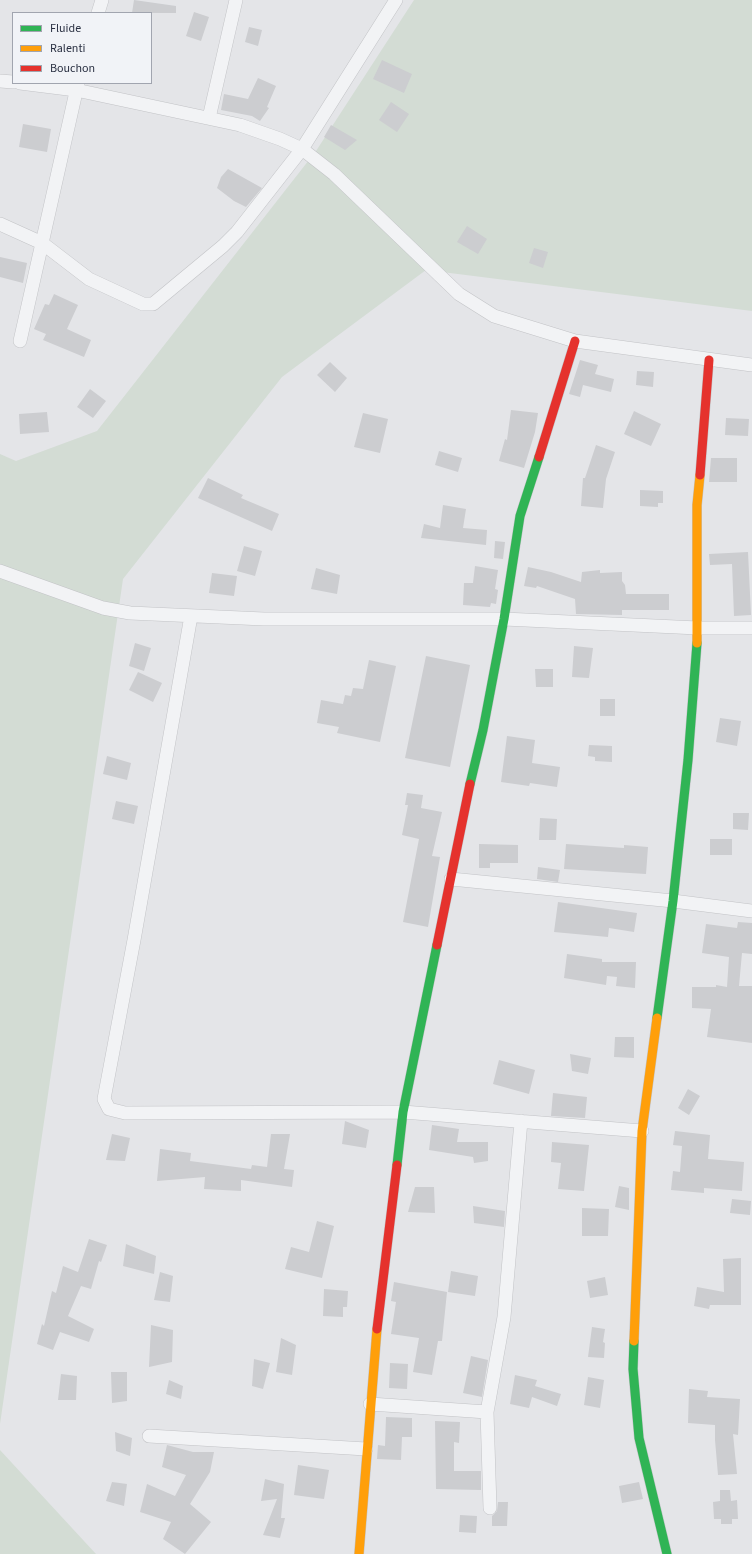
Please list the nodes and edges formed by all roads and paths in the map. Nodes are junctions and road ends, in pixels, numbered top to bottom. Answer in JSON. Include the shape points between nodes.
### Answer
{"nodes":[{"id":1,"x":102,"y":0,"type":"edge"},
{"id":2,"x":236,"y":0,"type":"edge"},
{"id":3,"x":396,"y":0,"type":"edge"},
{"id":4,"x":98,"y":12,"type":"edge"},
{"id":5,"x":0,"y":81,"type":"edge"},
{"id":6,"x":12,"y":82,"type":"edge"},
{"id":7,"x":39,"y":84,"type":"edge"},
{"id":8,"x":77,"y":86,"type":"edge"},
{"id":9,"x":209,"y":118,"type":"junction"},
{"id":10,"x":302,"y":149,"type":"junction"},
{"id":11,"x":0,"y":224,"type":"edge"},
{"id":12,"x":42,"y":243,"type":"junction"},
{"id":13,"x":20,"y":341,"type":"dead end"},
{"id":14,"x":575,"y":341,"type":"junction"},
{"id":15,"x":709,"y":360,"type":"junction"},
{"id":16,"x":752,"y":365,"type":"edge"},
{"id":17,"x":0,"y":571,"type":"edge"},
{"id":18,"x":191,"y":616,"type":"junction"},
{"id":19,"x":504,"y":620,"type":"junction"},
{"id":20,"x":698,"y":628,"type":"junction"},
{"id":21,"x":752,"y":628,"type":"edge"},
{"id":22,"x":451,"y":879,"type":"junction"},
{"id":23,"x":673,"y":901,"type":"junction"},
{"id":24,"x":752,"y":911,"type":"edge"},
{"id":25,"x":403,"y":1112,"type":"junction"},
{"id":26,"x":521,"y":1121,"type":"junction"},
{"id":27,"x":642,"y":1131,"type":"junction"},
{"id":28,"x":370,"y":1404,"type":"junction"},
{"id":29,"x":487,"y":1412,"type":"junction"},
{"id":30,"x":149,"y":1436,"type":"dead end"},
{"id":31,"x":366,"y":1449,"type":"junction"},
{"id":32,"x":490,"y":1508,"type":"dead end"},
{"id":33,"x":359,"y":1554,"type":"edge"},
{"id":34,"x":667,"y":1554,"type":"edge"}],
"edges":[{"from":1,"to":4,"type":"street"},
{"from":2,"to":9,"type":"street"},
{"from":3,"to":10,"type":"street"},
{"from":5,"to":6,"type":"street"},
{"from":7,"to":8,"type":"street"},
{"from":8,"to":9,"type":"street"},
{"from":8,"to":12,"type":"street"},
{"from":9,"to":10,"type":"street","via":[[240,125]]},
{"from":10,"to":12,"type":"street","via":[[237,232],[153,304],[143,304],[89,279]]},
{"from":10,"to":14,"type":"street","via":[[334,174],[411,250],[459,294],[476,306],[517,325]]},
{"from":11,"to":12,"type":"street"},
{"from":12,"to":13,"type":"street"},
{"from":14,"to":15,"type":"street"},
{"from":14,"to":19,"type":"street","via":[[524,498]]},
{"from":15,"to":16,"type":"street"},
{"from":15,"to":20,"type":"street","via":[[697,505]]},
{"from":17,"to":18,"type":"street","via":[[103,608],[130,613]]},
{"from":18,"to":19,"type":"street","via":[[264,619]]},
{"from":18,"to":25,"type":"street","via":[[105,1104],[109,1109],[125,1113]]},
{"from":19,"to":20,"type":"street"},
{"from":19,"to":22,"type":"street"},
{"from":20,"to":21,"type":"street"},
{"from":20,"to":23,"type":"street","via":[[688,760]]},
{"from":22,"to":23,"type":"street"},
{"from":22,"to":25,"type":"street"},
{"from":23,"to":24,"type":"street"},
{"from":23,"to":27,"type":"street"},
{"from":25,"to":26,"type":"street"},
{"from":25,"to":28,"type":"street"},
{"from":26,"to":27,"type":"street"},
{"from":26,"to":29,"type":"street","via":[[504,1317]]},
{"from":27,"to":34,"type":"street","via":[[633,1369],[638,1438]]},
{"from":28,"to":29,"type":"street"},
{"from":28,"to":31,"type":"street"},
{"from":29,"to":32,"type":"street"},
{"from":30,"to":31,"type":"street"},
{"from":31,"to":33,"type":"street"}]}
